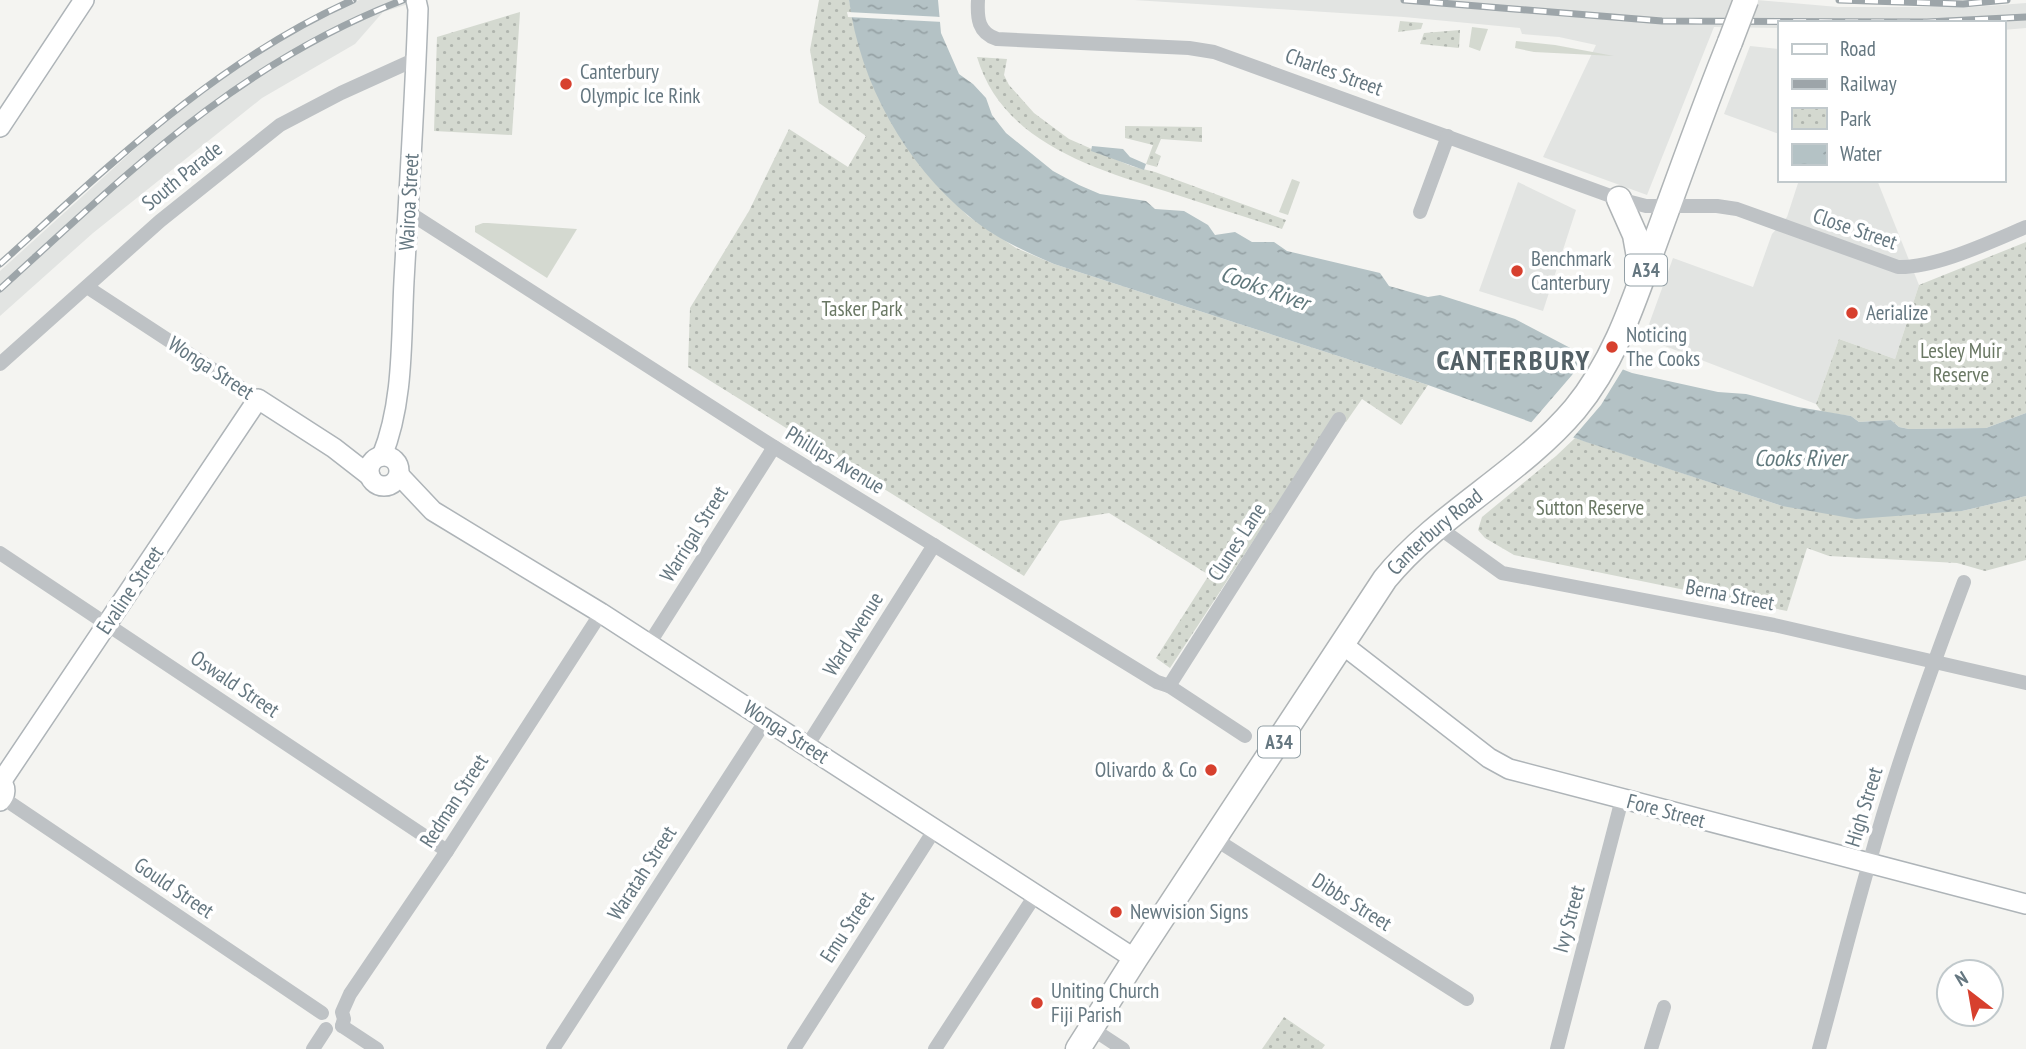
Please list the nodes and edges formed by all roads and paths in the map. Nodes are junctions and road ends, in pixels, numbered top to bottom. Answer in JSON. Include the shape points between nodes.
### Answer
{"nodes":[{"id":1,"x":84,"y":0,"type":"edge"},
{"id":2,"x":416,"y":0,"type":"edge"},
{"id":3,"x":978,"y":0,"type":"edge"},
{"id":4,"x":1746,"y":0,"type":"edge"},
{"id":5,"x":416,"y":59,"type":"junction"},
{"id":6,"x":0,"y":127,"type":"edge"},
{"id":7,"x":1448,"y":136,"type":"junction"},
{"id":8,"x":1619,"y":200,"type":"junction"},
{"id":9,"x":1668,"y":206,"type":"junction"},
{"id":10,"x":408,"y":212,"type":"junction"},
{"id":11,"x":1420,"y":212,"type":"dead end"},
{"id":12,"x":2026,"y":227,"type":"edge"},
{"id":13,"x":1643,"y":279,"type":"junction"},
{"id":14,"x":87,"y":287,"type":"junction"},
{"id":15,"x":0,"y":364,"type":"edge"},
{"id":16,"x":258,"y":399,"type":"junction"},
{"id":17,"x":1339,"y":419,"type":"dead end"},
{"id":18,"x":774,"y":447,"type":"junction"},
{"id":19,"x":384,"y":470,"type":"junction"},
{"id":20,"x":1438,"y":527,"type":"junction"},
{"id":21,"x":934,"y":545,"type":"junction"},
{"id":22,"x":0,"y":553,"type":"edge"},
{"id":23,"x":1964,"y":582,"type":"dead end"},
{"id":24,"x":601,"y":613,"type":"junction"},
{"id":25,"x":107,"y":624,"type":"junction"},
{"id":26,"x":649,"y":644,"type":"junction"},
{"id":27,"x":1342,"y":644,"type":"junction"},
{"id":28,"x":1934,"y":662,"type":"junction"},
{"id":29,"x":2026,"y":684,"type":"edge"},
{"id":30,"x":1169,"y":686,"type":"junction"},
{"id":31,"x":766,"y":720,"type":"junction"},
{"id":32,"x":1245,"y":736,"type":"dead end"},
{"id":33,"x":807,"y":746,"type":"junction"},
{"id":34,"x":1,"y":790,"type":"edge"},
{"id":35,"x":1622,"y":799,"type":"junction"},
{"id":36,"x":935,"y":829,"type":"junction"},
{"id":37,"x":1215,"y":839,"type":"junction"},
{"id":38,"x":447,"y":851,"type":"junction"},
{"id":39,"x":1869,"y":863,"type":"junction"},
{"id":40,"x":1036,"y":894,"type":"junction"},
{"id":41,"x":2026,"y":904,"type":"edge"},
{"id":42,"x":1135,"y":959,"type":"junction"},
{"id":43,"x":1467,"y":999,"type":"dead end"},
{"id":44,"x":1664,"y":1007,"type":"dead end"},
{"id":45,"x":322,"y":1013,"type":"junction"},
{"id":46,"x":342,"y":1019,"type":"junction"},
{"id":47,"x":326,"y":1029,"type":"junction"},
{"id":48,"x":1085,"y":1039,"type":"edge"},
{"id":49,"x":313,"y":1049,"type":"edge"},
{"id":50,"x":377,"y":1049,"type":"edge"},
{"id":51,"x":553,"y":1049,"type":"edge"},
{"id":52,"x":794,"y":1049,"type":"edge"},
{"id":53,"x":935,"y":1049,"type":"edge"},
{"id":54,"x":1123,"y":1049,"type":"edge"},
{"id":55,"x":1557,"y":1049,"type":"edge"},
{"id":56,"x":1651,"y":1049,"type":"edge"},
{"id":57,"x":1819,"y":1049,"type":"edge"}],
"edges":[{"from":1,"to":6,"type":"street"},
{"from":2,"to":5,"type":"street","name":"Wairoa Street"},
{"from":3,"to":7,"type":"street","name":"Charles Street","via":[[980,24],[997,39],[1214,52]]},
{"from":4,"to":9,"type":"highway","name":"Canterbury Road","number":"A34","bridge":true},
{"from":5,"to":10,"type":"street","name":"Wairoa Street"},
{"from":5,"to":14,"type":"street","name":"South Parade","via":[[280,125],[160,220]]},
{"from":7,"to":8,"type":"street","name":"Charles Street"},
{"from":7,"to":11,"type":"street"},
{"from":8,"to":9,"type":"street","name":"Charles Street"},
{"from":8,"to":13,"type":"highway","via":[[1635,235]]},
{"from":9,"to":12,"type":"street","name":"Close Street","via":[[1737,209],[1898,267],[1933,262]]},
{"from":9,"to":13,"type":"highway","name":"Canterbury Road","number":"A34"},
{"from":10,"to":18,"type":"street","name":"Phillips Avenue"},
{"from":10,"to":19,"type":"street","name":"Wairoa Street","via":[[396,405]]},
{"from":13,"to":20,"type":"highway","name":"Canterbury Road","number":"A34","via":[[1614,350],[1586,395],[1555,430]]},
{"from":14,"to":15,"type":"street","name":"South Parade"},
{"from":14,"to":16,"type":"street","name":"Wonga Street"},
{"from":16,"to":19,"type":"street","name":"Wonga Street","via":[[334,448]]},
{"from":16,"to":25,"type":"street","name":"Evaline Street"},
{"from":17,"to":30,"type":"street","name":"Clunes Lane"},
{"from":18,"to":21,"type":"street","name":"Phillips Avenue"},
{"from":18,"to":26,"type":"street","name":"Warrigal Street"},
{"from":19,"to":24,"type":"street","name":"Wonga Street","via":[[415,505],[433,511]]},
{"from":20,"to":27,"type":"highway","name":"Canterbury Road","number":"A34","via":[[1385,579]]},
{"from":20,"to":28,"type":"street","name":"Berna Street","via":[[1502,573],[1774,625]]},
{"from":21,"to":30,"type":"street","name":"Phillips Avenue"},
{"from":21,"to":33,"type":"street","name":"Ward Avenue"},
{"from":22,"to":25,"type":"street","name":"Oswald Street"},
{"from":23,"to":28,"type":"street","name":"High Street"},
{"from":24,"to":26,"type":"street","name":"Wonga Street"},
{"from":24,"to":38,"type":"street","name":"Redman Street"},
{"from":25,"to":34,"type":"street","name":"Evaline Street"},
{"from":25,"to":38,"type":"street","name":"Oswald Street"},
{"from":26,"to":31,"type":"street","name":"Wonga Street"},
{"from":27,"to":35,"type":"street","name":"Fore Street","via":[[1509,769]]},
{"from":27,"to":37,"type":"highway","name":"Canterbury Road","number":"A34"},
{"from":28,"to":29,"type":"street","name":"Berna Street"},
{"from":28,"to":39,"type":"street","name":"High Street"},
{"from":30,"to":32,"type":"street","name":"Phillips Avenue"},
{"from":31,"to":33,"type":"street","name":"Wonga Street"},
{"from":31,"to":51,"type":"street","name":"Waratah Street"},
{"from":33,"to":36,"type":"street","name":"Wonga Street"},
{"from":34,"to":45,"type":"street","name":"Gould Street"},
{"from":35,"to":39,"type":"street","name":"Fore Street"},
{"from":35,"to":55,"type":"street","name":"Ivy Street"},
{"from":36,"to":40,"type":"street","name":"Wonga Street"},
{"from":36,"to":52,"type":"street","name":"Emu Street"},
{"from":37,"to":42,"type":"highway","name":"Canterbury Road","number":"A34"},
{"from":37,"to":43,"type":"street","name":"Dibbs Street"},
{"from":38,"to":46,"type":"street","name":"Redman Street","via":[[350,994]]},
{"from":39,"to":41,"type":"street","name":"Fore Street"},
{"from":39,"to":57,"type":"street","name":"High Street"},
{"from":40,"to":42,"type":"street","name":"Wonga Street"},
{"from":40,"to":53,"type":"street"},
{"from":42,"to":48,"type":"highway","name":"Canterbury Road","number":"A34"},
{"from":44,"to":56,"type":"street"},
{"from":45,"to":46,"type":"street","via":[[330,1008]]},
{"from":45,"to":47,"type":"street","via":[[320,1020]]},
{"from":46,"to":47,"type":"street","via":[[333,1031]]},
{"from":46,"to":50,"type":"street"},
{"from":47,"to":49,"type":"street"},
{"from":48,"to":54,"type":"street"}]}
